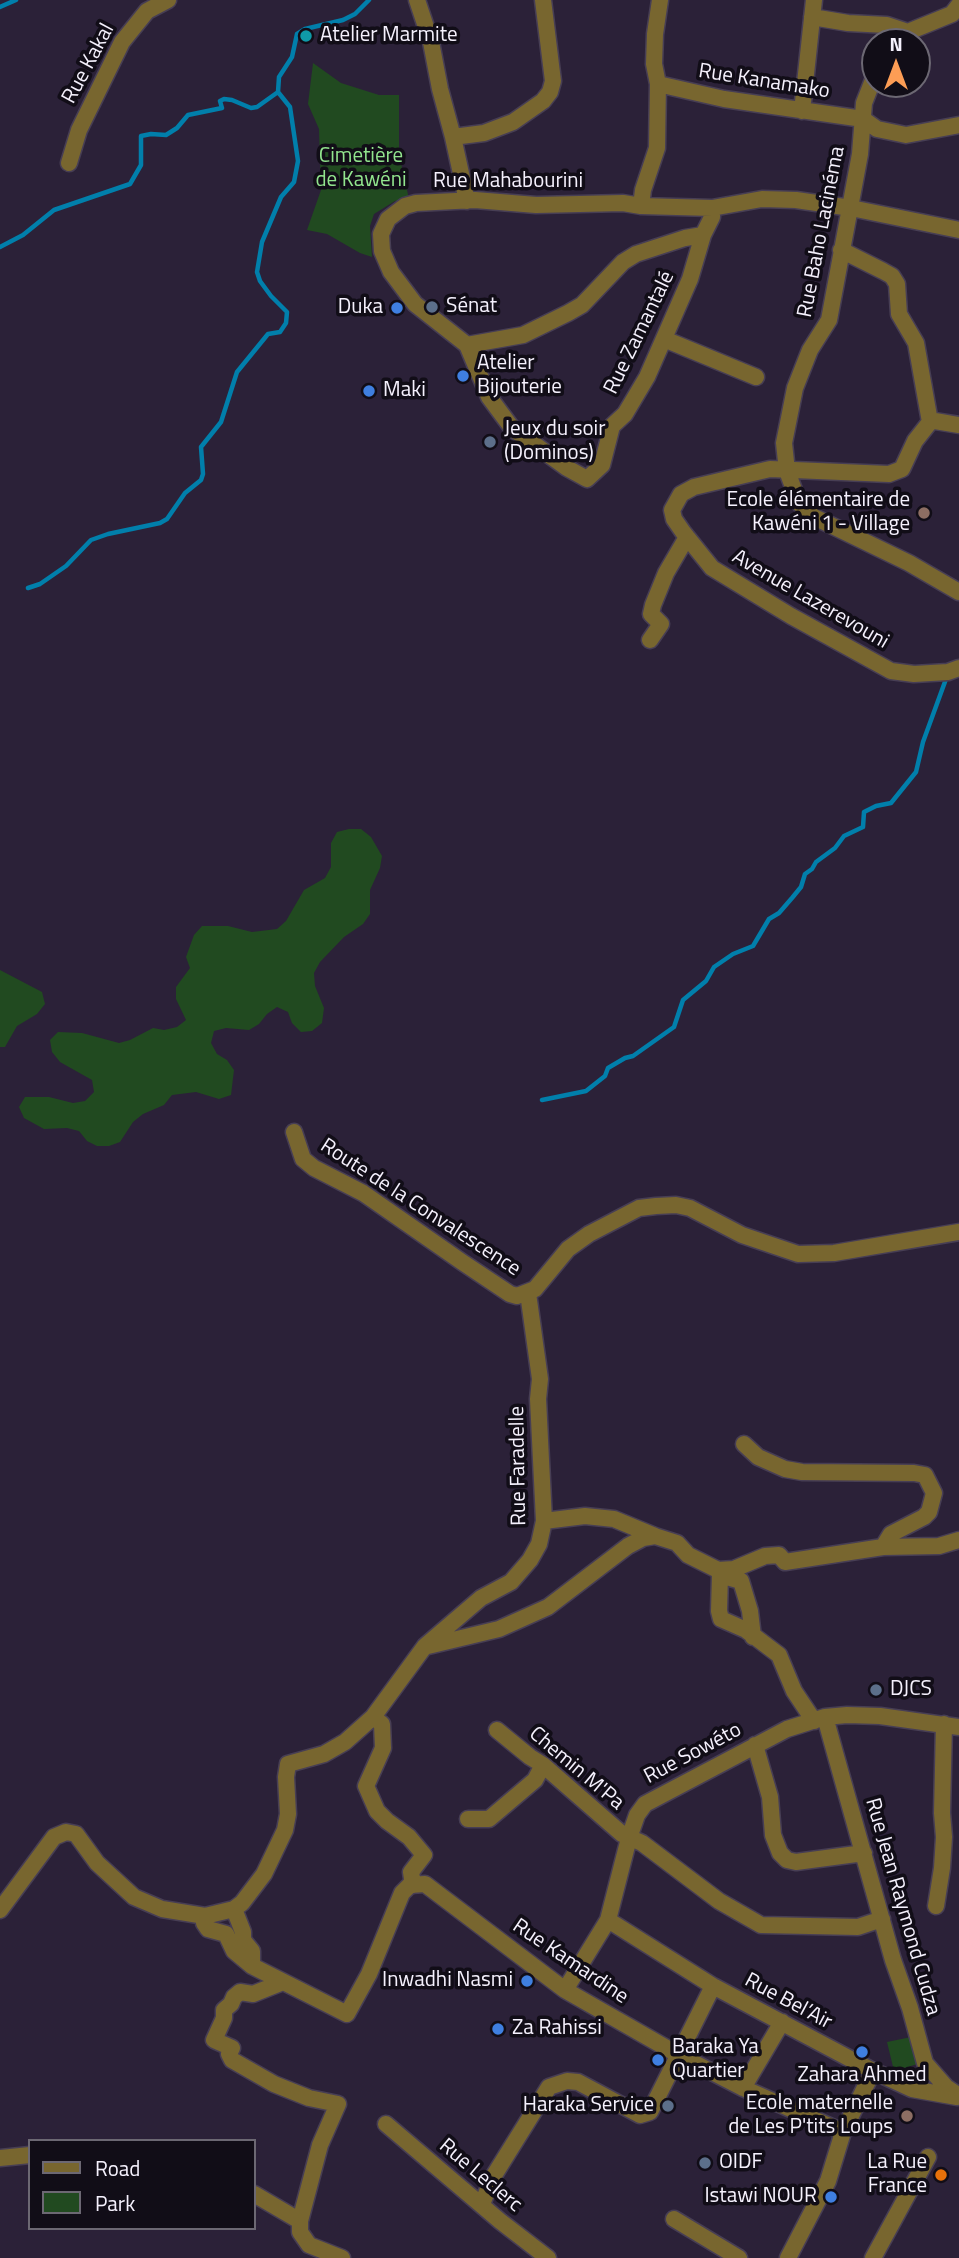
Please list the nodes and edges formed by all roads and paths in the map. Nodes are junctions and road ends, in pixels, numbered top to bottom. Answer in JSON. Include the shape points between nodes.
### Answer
{"nodes":[{"id":1,"x":168,"y":0,"type":"edge"},
{"id":2,"x":418,"y":0,"type":"edge"},
{"id":3,"x":543,"y":0,"type":"edge"},
{"id":4,"x":660,"y":0,"type":"edge"},
{"id":5,"x":959,"y":5,"type":"edge"},
{"id":6,"x":813,"y":8,"type":"edge"},
{"id":7,"x":891,"y":28,"type":"edge"},
{"id":8,"x":922,"y":28,"type":"edge"},
{"id":9,"x":658,"y":84,"type":"junction"},
{"id":10,"x":866,"y":98,"type":"edge"},
{"id":11,"x":802,"y":111,"type":"junction"},
{"id":12,"x":863,"y":119,"type":"junction"},
{"id":13,"x":959,"y":125,"type":"edge"},
{"id":14,"x":453,"y":137,"type":"junction"},
{"id":15,"x":69,"y":163,"type":"dead end"},
{"id":16,"x":467,"y":201,"type":"junction"},
{"id":17,"x":641,"y":206,"type":"junction"},
{"id":18,"x":712,"y":208,"type":"junction"},
{"id":19,"x":851,"y":208,"type":"junction"},
{"id":20,"x":959,"y":230,"type":"edge"},
{"id":21,"x":703,"y":235,"type":"junction"},
{"id":22,"x":841,"y":250,"type":"junction"},
{"id":23,"x":664,"y":339,"type":"junction"},
{"id":24,"x":467,"y":345,"type":"junction"},
{"id":25,"x":755,"y":377,"type":"dead end"},
{"id":26,"x":930,"y":422,"type":"junction"},
{"id":27,"x":959,"y":425,"type":"edge"},
{"id":28,"x":788,"y":471,"type":"junction"},
{"id":29,"x":687,"y":537,"type":"junction"},
{"id":30,"x":959,"y":592,"type":"edge"},
{"id":31,"x":650,"y":640,"type":"dead end"},
{"id":32,"x":959,"y":668,"type":"edge"},
{"id":33,"x":294,"y":1132,"type":"dead end"},
{"id":34,"x":959,"y":1232,"type":"edge"},
{"id":35,"x":528,"y":1293,"type":"junction"},
{"id":36,"x":744,"y":1444,"type":"dead end"},
{"id":37,"x":544,"y":1521,"type":"junction"},
{"id":38,"x":655,"y":1536,"type":"junction"},
{"id":39,"x":959,"y":1540,"type":"edge"},
{"id":40,"x":883,"y":1547,"type":"junction"},
{"id":41,"x":719,"y":1572,"type":"junction"},
{"id":42,"x":753,"y":1637,"type":"junction"},
{"id":43,"x":425,"y":1646,"type":"junction"},
{"id":44,"x":373,"y":1717,"type":"junction"},
{"id":45,"x":819,"y":1719,"type":"junction"},
{"id":46,"x":952,"y":1726,"type":"edge"},
{"id":47,"x":497,"y":1730,"type":"dead end"},
{"id":48,"x":755,"y":1745,"type":"junction"},
{"id":49,"x":543,"y":1765,"type":"junction"},
{"id":50,"x":468,"y":1819,"type":"dead end"},
{"id":51,"x":629,"y":1838,"type":"junction"},
{"id":52,"x":864,"y":1853,"type":"junction"},
{"id":53,"x":413,"y":1885,"type":"junction"},
{"id":54,"x":936,"y":1906,"type":"dead end"},
{"id":55,"x":234,"y":1909,"type":"junction"},
{"id":56,"x":0,"y":1910,"type":"edge"},
{"id":57,"x":205,"y":1916,"type":"junction"},
{"id":58,"x":882,"y":1919,"type":"junction"},
{"id":59,"x":608,"y":1920,"type":"junction"},
{"id":60,"x":251,"y":1966,"type":"junction"},
{"id":61,"x":283,"y":1982,"type":"junction"},
{"id":62,"x":713,"y":1986,"type":"junction"},
{"id":63,"x":565,"y":1990,"type":"junction"},
{"id":64,"x":782,"y":2022,"type":"junction"},
{"id":65,"x":677,"y":2054,"type":"junction"},
{"id":66,"x":873,"y":2071,"type":"junction"},
{"id":67,"x":743,"y":2088,"type":"junction"},
{"id":68,"x":959,"y":2096,"type":"edge"},
{"id":69,"x":386,"y":2124,"type":"dead end"},
{"id":70,"x":843,"y":2132,"type":"junction"},
{"id":71,"x":28,"y":2155,"type":"edge"},
{"id":72,"x":928,"y":2157,"type":"dead end"},
{"id":73,"x":0,"y":2158,"type":"edge"},
{"id":74,"x":256,"y":2195,"type":"edge"},
{"id":75,"x":482,"y":2204,"type":"junction"},
{"id":76,"x":674,"y":2219,"type":"dead end"},
{"id":77,"x":300,"y":2221,"type":"junction"},
{"id":78,"x":342,"y":2258,"type":"edge"},
{"id":79,"x":548,"y":2258,"type":"edge"},
{"id":80,"x":739,"y":2258,"type":"edge"},
{"id":81,"x":788,"y":2258,"type":"edge"},
{"id":82,"x":873,"y":2258,"type":"edge"}],
"edges":[{"from":1,"to":15,"type":"street","name":"Rue Kakal","via":[[147,11],[122,42],[79,131]]},
{"from":2,"to":14,"type":"street"},
{"from":3,"to":14,"type":"street","via":[[553,80],[550,92],[495,131]]},
{"from":4,"to":9,"type":"street","via":[[653,64]]},
{"from":5,"to":8,"type":"street"},
{"from":6,"to":7,"type":"street","via":[[848,23]]},
{"from":6,"to":11,"type":"street"},
{"from":9,"to":11,"type":"street","name":"Rue Kanamako"},
{"from":9,"to":17,"type":"street","via":[[657,148]]},
{"from":10,"to":12,"type":"street","name":"Rue Baho Lacinéma"},
{"from":11,"to":12,"type":"street","name":"Rue Kanamako"},
{"from":12,"to":13,"type":"street","name":"Rue Kanamako","via":[[877,129],[906,135]]},
{"from":12,"to":19,"type":"street","name":"Rue Baho Lacinéma"},
{"from":14,"to":16,"type":"street"},
{"from":16,"to":17,"type":"street","name":"Rue Mahabourini"},
{"from":16,"to":24,"type":"street","name":"Rue Mahabourini","via":[[405,206],[388,219],[381,234],[391,272],[415,304]]},
{"from":17,"to":18,"type":"street","name":"Rue Mahabourini"},
{"from":18,"to":19,"type":"street","name":"Rue Mahabourini","via":[[796,200]]},
{"from":18,"to":21,"type":"street","name":"Rue Zamantalé"},
{"from":19,"to":20,"type":"street","name":"Rue Mahabourini"},
{"from":19,"to":22,"type":"street","name":"Rue Baho Lacinéma"},
{"from":21,"to":23,"type":"street","name":"Rue Zamantalé"},
{"from":21,"to":24,"type":"street","via":[[636,254],[582,305],[523,335]]},
{"from":22,"to":26,"type":"street","via":[[892,276],[897,284],[899,314],[916,343]]},
{"from":22,"to":28,"type":"street","name":"Rue Baho Lacinéma","via":[[829,320],[810,350],[795,388],[784,443]]},
{"from":23,"to":24,"type":"street","name":"Rue Zamantalé","via":[[625,414],[612,426],[602,466],[587,479],[512,428],[489,397]]},
{"from":23,"to":25,"type":"street"},
{"from":26,"to":27,"type":"street"},
{"from":26,"to":28,"type":"street","via":[[902,470],[889,474]]},
{"from":28,"to":29,"type":"street","name":"Avenue Lazerevouni","via":[[770,468],[681,494],[672,510]]},
{"from":28,"to":30,"type":"street","name":"Rue Baho Lacinéma","via":[[799,503],[814,516]]},
{"from":29,"to":31,"type":"street","via":[[653,606],[651,614],[661,624]]},
{"from":29,"to":32,"type":"street","name":"Avenue Lazerevouni","via":[[712,568],[886,669],[914,674]]},
{"from":33,"to":35,"type":"street","name":"Route de la Convalescence","via":[[303,1160],[314,1168],[363,1193],[510,1294]]},
{"from":34,"to":35,"type":"street","name":"Route de la Convalescence","via":[[863,1249],[798,1254],[742,1235],[690,1208],[639,1208],[568,1249]]},
{"from":35,"to":37,"type":"street","name":"Rue Faradelle","via":[[540,1379]]},
{"from":36,"to":40,"type":"street","via":[[758,1457],[802,1472],[925,1475],[934,1493],[929,1512],[891,1534]]},
{"from":37,"to":38,"type":"street","via":[[585,1516],[614,1519]]},
{"from":37,"to":43,"type":"street","name":"Rue Faradelle","via":[[535,1553],[511,1582],[481,1598]]},
{"from":38,"to":41,"type":"street","via":[[677,1543],[688,1555]]},
{"from":38,"to":43,"type":"street","via":[[628,1546],[548,1607],[499,1629]]},
{"from":39,"to":40,"type":"street","via":[[939,1546]]},
{"from":40,"to":41,"type":"street","via":[[785,1562],[779,1555],[765,1556]]},
{"from":41,"to":42,"type":"street","via":[[741,1581]]},
{"from":41,"to":42,"type":"street","name":"Rue Jean Raymond Cudza","via":[[722,1619]]},
{"from":42,"to":45,"type":"street","name":"Rue Jean Raymond Cudza","via":[[779,1655],[794,1691]]},
{"from":43,"to":44,"type":"street","name":"Rue Faradelle"},
{"from":44,"to":53,"type":"street","via":[[382,1724],[383,1748],[366,1786],[377,1811],[410,1837],[424,1855],[411,1872]]},
{"from":44,"to":55,"type":"street","name":"Rue Faradelle","via":[[324,1754],[288,1764],[285,1830],[264,1874]]},
{"from":45,"to":46,"type":"street","name":"Rue Sowéto","via":[[880,1716]]},
{"from":45,"to":48,"type":"street","name":"Rue Sowéto","via":[[787,1728]]},
{"from":45,"to":52,"type":"street","name":"Rue Jean Raymond Cudza"},
{"from":46,"to":54,"type":"street"},
{"from":47,"to":49,"type":"street","name":"Chemin M'Pa"},
{"from":48,"to":51,"type":"street","name":"Rue Sowéto","via":[[645,1804]]},
{"from":48,"to":52,"type":"street","via":[[770,1797],[773,1835],[787,1860]]},
{"from":49,"to":50,"type":"street","via":[[535,1780],[489,1819]]},
{"from":49,"to":51,"type":"street","name":"Chemin M'Pa"},
{"from":51,"to":58,"type":"street","name":"Chemin M'Pa","via":[[761,1925],[858,1927]]},
{"from":51,"to":59,"type":"street","name":"Rue Sowéto"},
{"from":52,"to":58,"type":"street","name":"Rue Jean Raymond Cudza"},
{"from":53,"to":61,"type":"street","via":[[402,1893],[347,2014]]},
{"from":53,"to":63,"type":"street","name":"Rue Kamardine","via":[[425,1884]]},
{"from":55,"to":57,"type":"street"},
{"from":55,"to":60,"type":"street","via":[[243,1940],[252,1951]]},
{"from":56,"to":57,"type":"street","via":[[54,1836],[66,1832],[76,1834],[97,1863],[134,1896],[162,1909]]},
{"from":57,"to":60,"type":"street","via":[[208,1928],[226,1934],[233,1951]]},
{"from":58,"to":68,"type":"street","name":"Rue Jean Raymond Cudza","via":[[925,2063]]},
{"from":59,"to":62,"type":"street","name":"Rue Bel’Air"},
{"from":59,"to":63,"type":"street","name":"Rue Sowéto"},
{"from":60,"to":61,"type":"street"},
{"from":61,"to":77,"type":"street","via":[[233,1997],[214,2040],[232,2048],[232,2060],[274,2084],[338,2104],[320,2145]]},
{"from":62,"to":64,"type":"street","name":"Rue Bel’Air"},
{"from":62,"to":65,"type":"street"},
{"from":63,"to":65,"type":"street","name":"Rue Kamardine"},
{"from":64,"to":66,"type":"street","name":"Rue Bel’Air"},
{"from":64,"to":67,"type":"street"},
{"from":65,"to":67,"type":"street","name":"Rue Kamardine"},
{"from":65,"to":75,"type":"street","via":[[650,2112],[640,2115],[578,2082],[549,2087],[493,2177]]},
{"from":66,"to":68,"type":"street","name":"Rue Bel’Air","via":[[912,2089]]},
{"from":66,"to":70,"type":"street"},
{"from":67,"to":70,"type":"street","name":"Rue Kamardine"},
{"from":69,"to":75,"type":"street","name":"Rue Leclerc"},
{"from":70,"to":81,"type":"street","via":[[828,2181]]},
{"from":71,"to":73,"type":"street"},
{"from":72,"to":82,"type":"street"},
{"from":74,"to":77,"type":"street"},
{"from":75,"to":79,"type":"street","name":"Rue Leclerc"},
{"from":76,"to":80,"type":"street"},
{"from":77,"to":78,"type":"street","via":[[302,2238],[309,2245]]}]}
